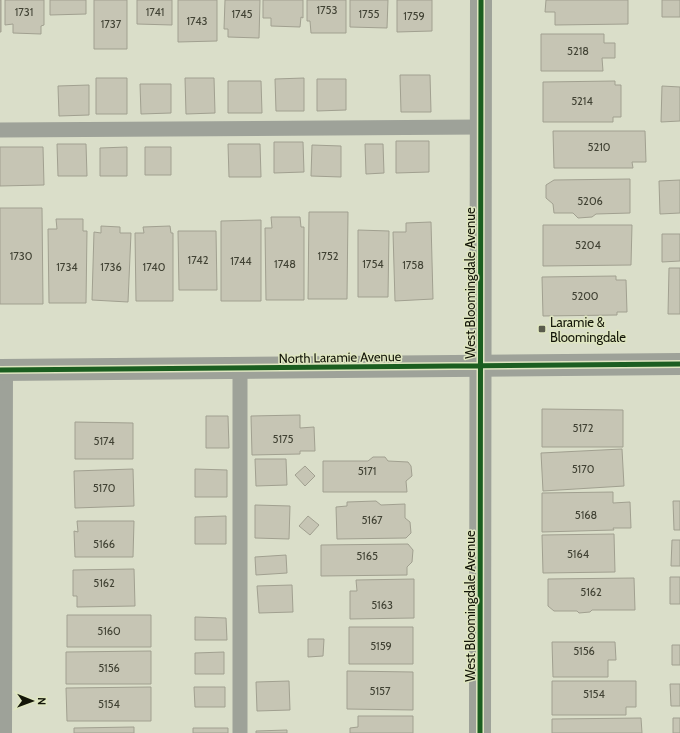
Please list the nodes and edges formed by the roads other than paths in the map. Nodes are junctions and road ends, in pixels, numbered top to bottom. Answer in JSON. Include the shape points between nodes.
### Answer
{"nodes":[{"id":1,"x":481,"y":0,"type":"edge"},
{"id":2,"x":482,"y":126,"type":"junction"},
{"id":3,"x":0,"y":130,"type":"edge"},
{"id":4,"x":680,"y":364,"type":"edge"},
{"id":5,"x":482,"y":366,"type":"junction"},
{"id":6,"x":240,"y":369,"type":"junction"},
{"id":7,"x":1,"y":370,"type":"edge"},
{"id":8,"x":1,"y":733,"type":"edge"},
{"id":9,"x":240,"y":733,"type":"edge"},
{"id":10,"x":480,"y":733,"type":"edge"}],
"edges":[{"from":1,"to":2,"type":"street","name":"West Bloomingdale Avenue"},
{"from":2,"to":3,"type":"lane"},
{"from":2,"to":5,"type":"street","name":"West Bloomingdale Avenue"},
{"from":4,"to":5,"type":"street","name":"North Laramie Avenue"},
{"from":5,"to":6,"type":"street","name":"North Laramie Avenue"},
{"from":5,"to":10,"type":"street","name":"West Bloomingdale Avenue"},
{"from":6,"to":7,"type":"street","name":"North Laramie Avenue"},
{"from":6,"to":9,"type":"lane"},
{"from":7,"to":8,"type":"street"}]}
